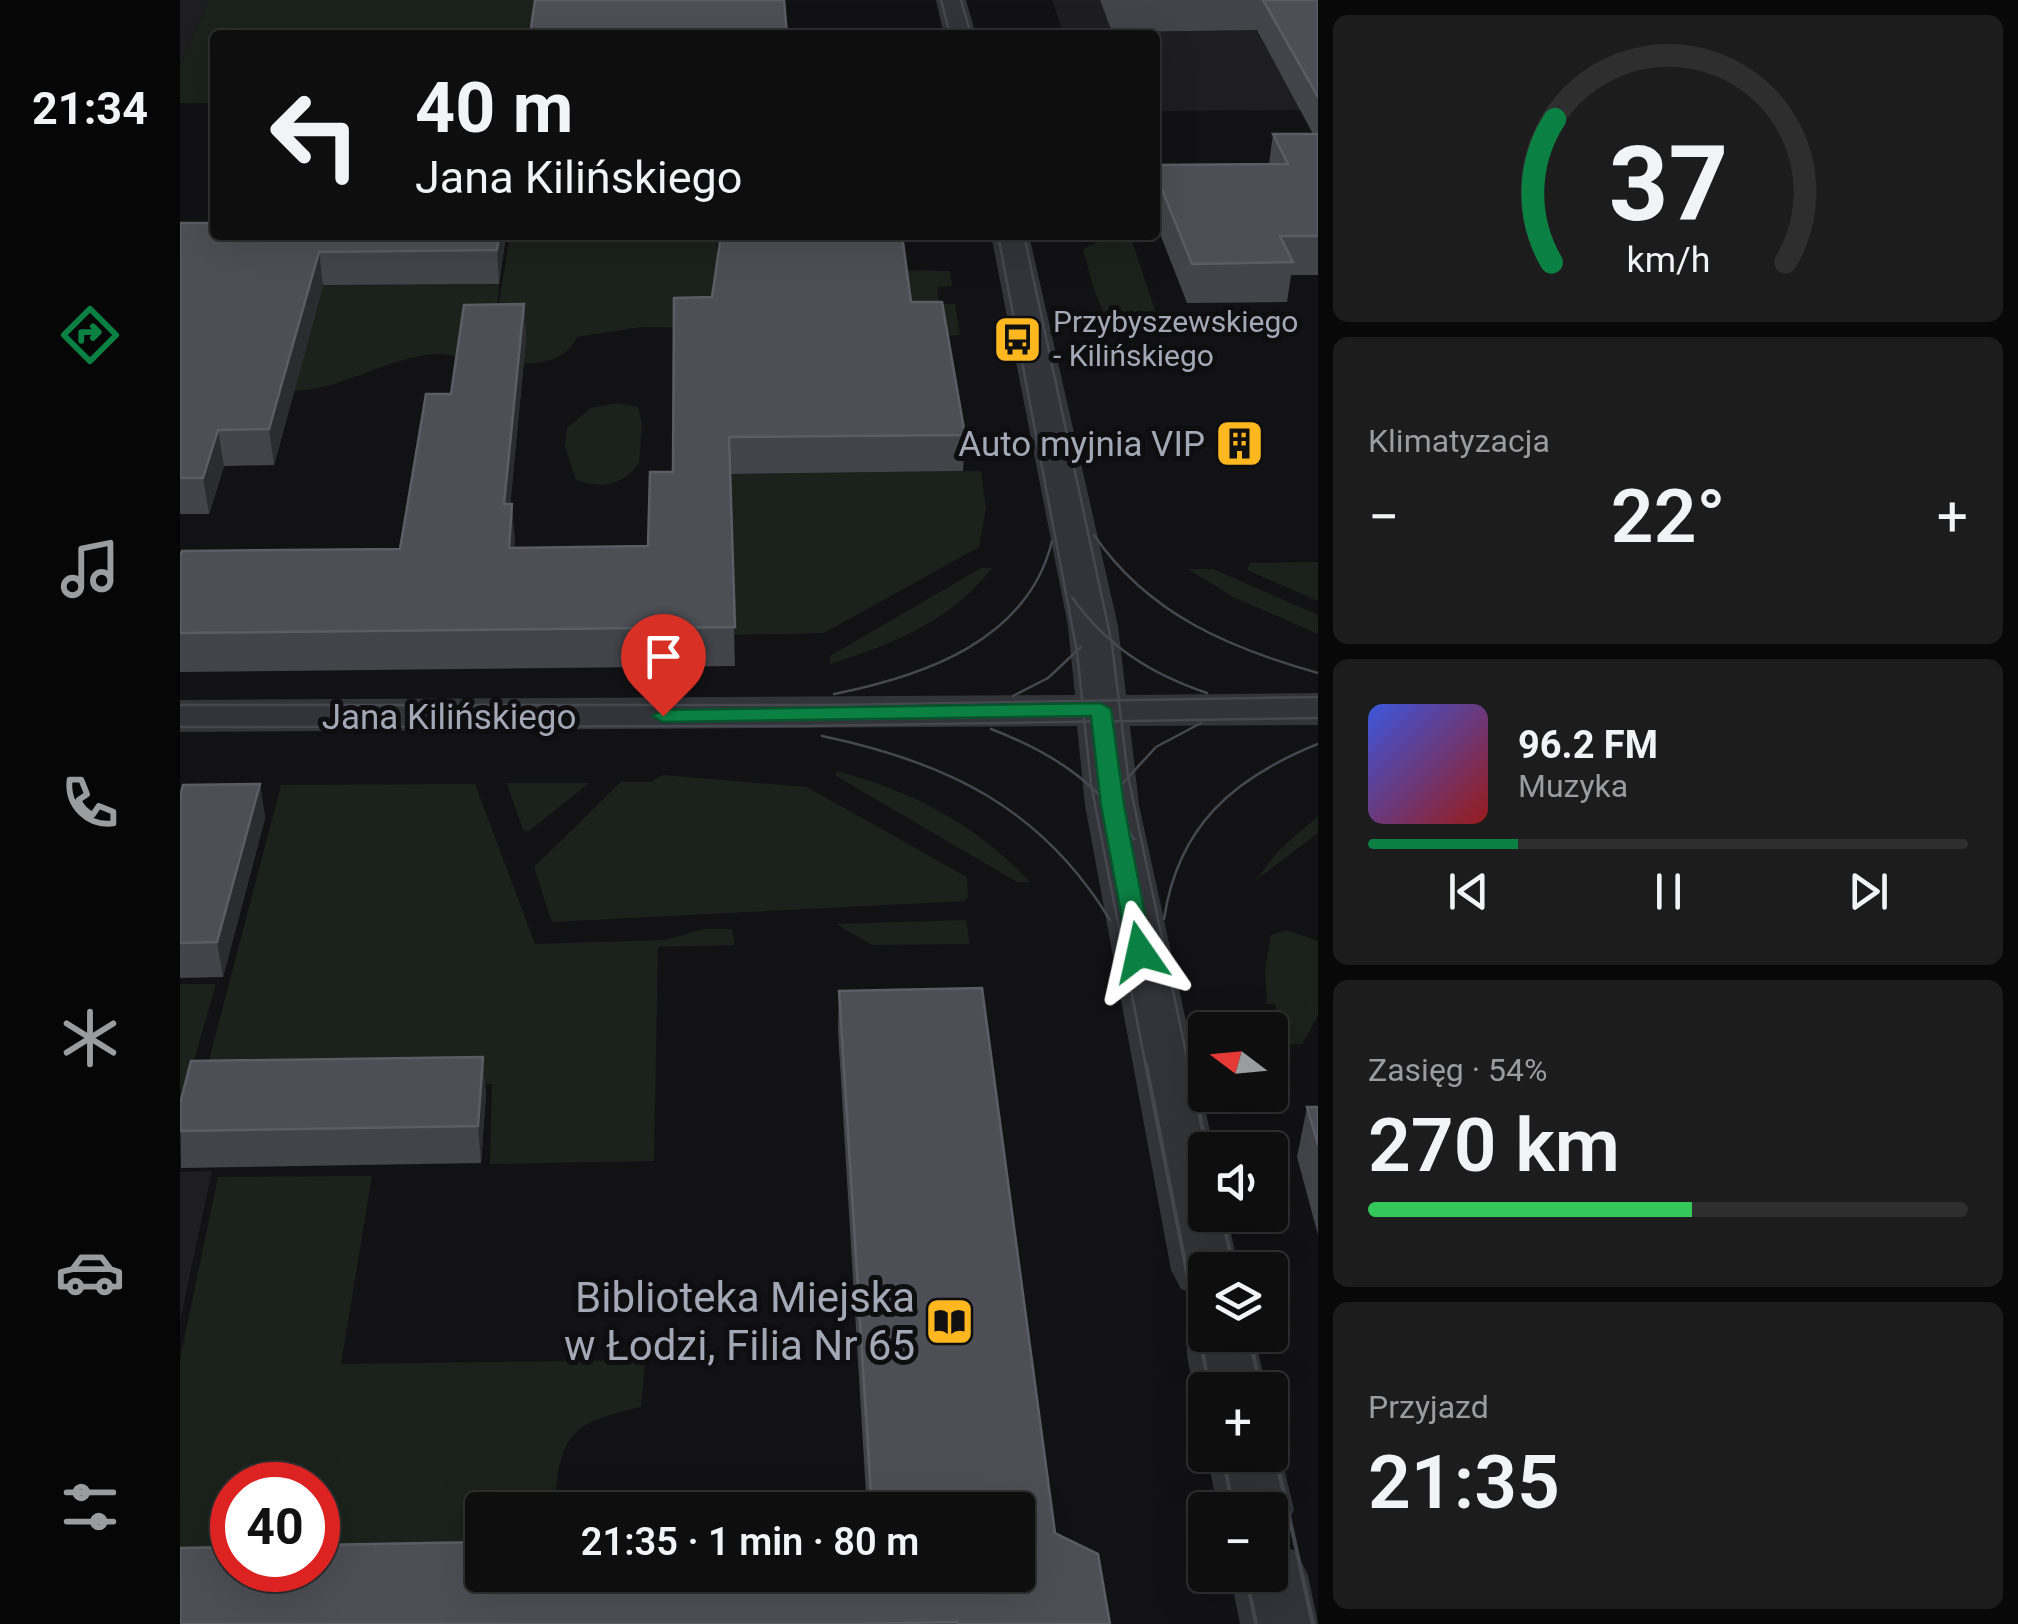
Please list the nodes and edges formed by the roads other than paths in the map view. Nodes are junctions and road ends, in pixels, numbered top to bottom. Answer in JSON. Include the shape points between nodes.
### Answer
{"nodes":[{"id":1,"x":951,"y":0,"type":"edge"},
{"id":2,"x":959,"y":30,"type":"edge"},
{"id":3,"x":1011,"y":240,"type":"edge"},
{"id":4,"x":1100,"y":709,"type":"junction"},
{"id":5,"x":1318,"y":709,"type":"edge"},
{"id":6,"x":180,"y":716,"type":"edge"},
{"id":7,"x":1202,"y":1252,"type":"edge"},
{"id":8,"x":1273,"y":1592,"type":"edge"},
{"id":9,"x":1280,"y":1624,"type":"edge"}],
"edges":[{"from":1,"to":2,"type":"street"},
{"from":3,"to":4,"type":"street","via":[[1094,626]]},
{"from":4,"to":5,"type":"street","name":"Jana Kilińskiego"},
{"from":4,"to":6,"type":"street","name":"Jana Kilińskiego"},
{"from":4,"to":7,"type":"street","via":[[1126,881]]},
{"from":8,"to":9,"type":"street"}]}
